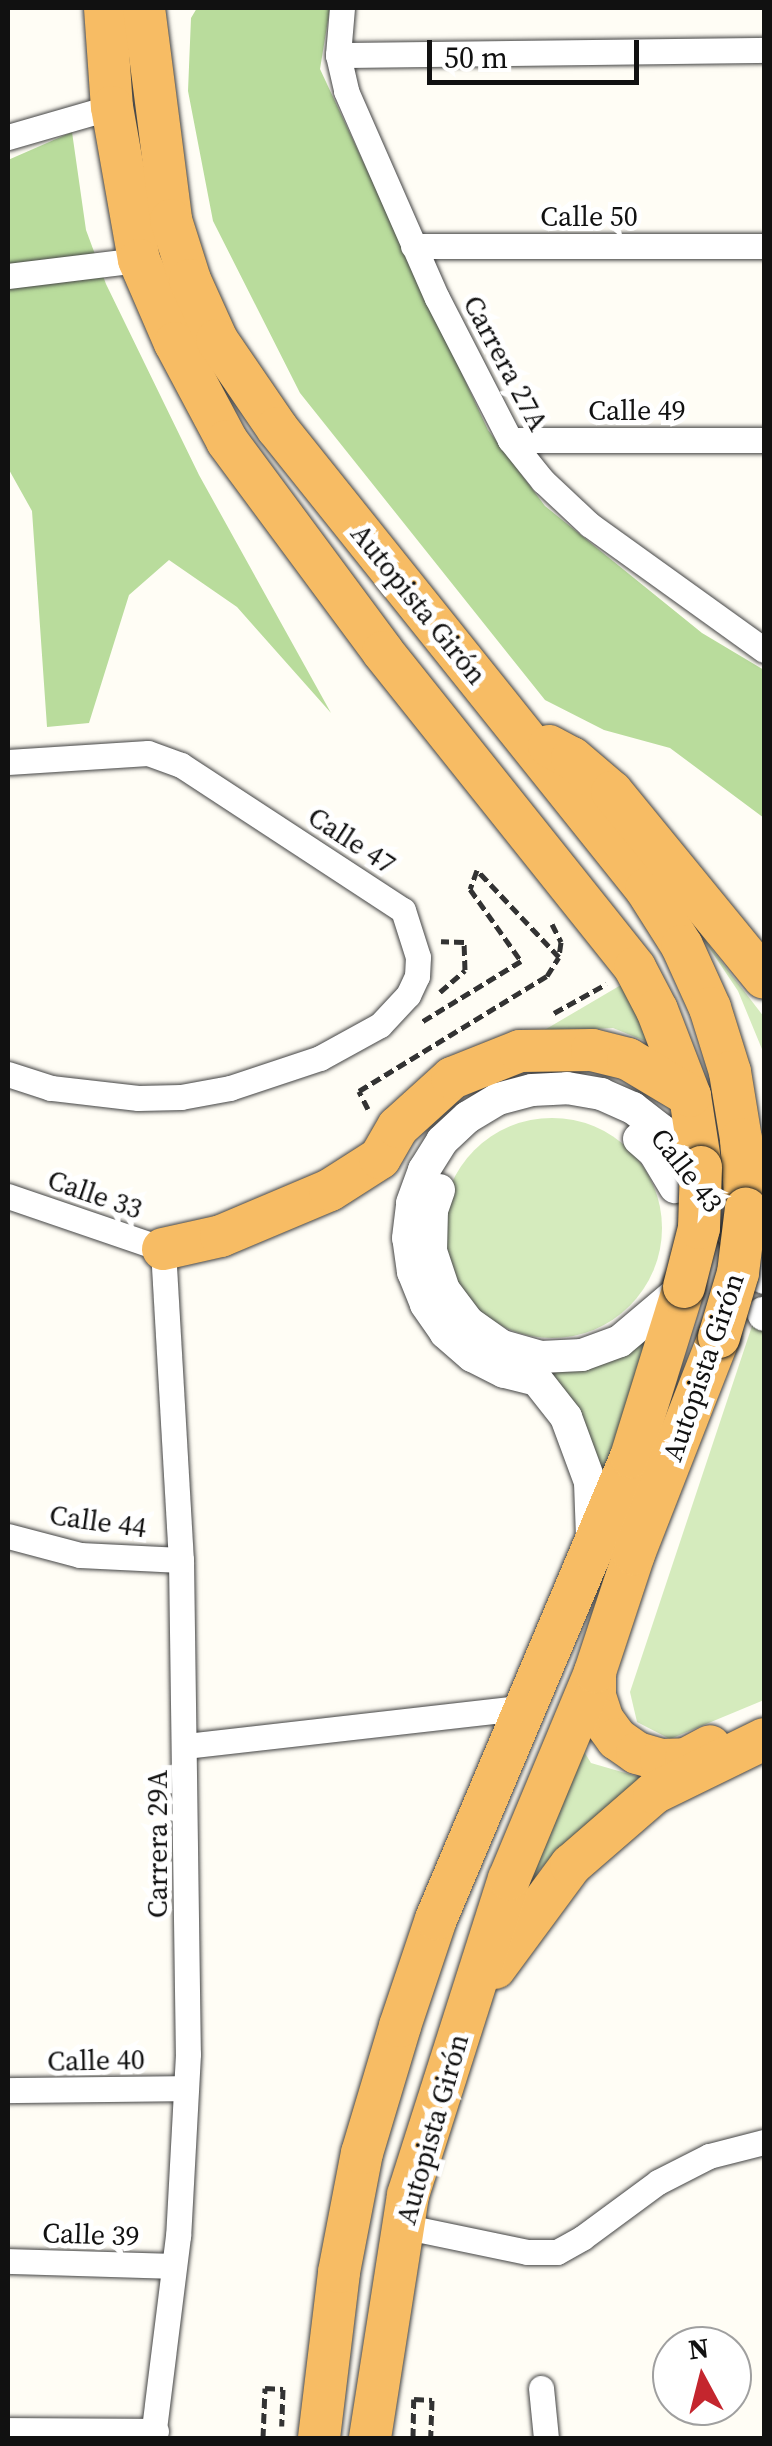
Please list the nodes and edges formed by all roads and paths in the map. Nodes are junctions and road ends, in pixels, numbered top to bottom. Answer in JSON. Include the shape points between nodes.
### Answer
{"nodes":[{"id":1,"x":106,"y":8,"type":"edge"},
{"id":2,"x":144,"y":8,"type":"edge"},
{"id":3,"x":342,"y":8,"type":"edge"},
{"id":4,"x":764,"y":50,"type":"edge"},
{"id":5,"x":338,"y":55,"type":"junction"},
{"id":6,"x":112,"y":106,"type":"junction"},
{"id":7,"x":8,"y":136,"type":"edge"},
{"id":8,"x":412,"y":246,"type":"junction"},
{"id":9,"x":764,"y":246,"type":"edge"},
{"id":10,"x":140,"y":260,"type":"junction"},
{"id":11,"x":8,"y":276,"type":"edge"},
{"id":12,"x":510,"y":440,"type":"junction"},
{"id":13,"x":764,"y":440,"type":"edge"},
{"id":14,"x":738,"y":634,"type":"junction"},
{"id":15,"x":764,"y":634,"type":"edge"},
{"id":16,"x":764,"y":650,"type":"edge"},
{"id":17,"x":522,"y":732,"type":"junction"},
{"id":18,"x":8,"y":762,"type":"edge"},
{"id":19,"x":414,"y":939,"type":"junction"},
{"id":20,"x":634,"y":968,"type":"junction"},
{"id":21,"x":764,"y":978,"type":"edge"},
{"id":22,"x":435,"y":996,"type":"dead end"},
{"id":23,"x":551,"y":1015,"type":"dead end"},
{"id":24,"x":410,"y":1028,"type":"dead end"},
{"id":25,"x":8,"y":1074,"type":"edge"},
{"id":26,"x":690,"y":1096,"type":"junction"},
{"id":27,"x":375,"y":1122,"type":"dead end"},
{"id":28,"x":688,"y":1177,"type":"junction"},
{"id":29,"x":8,"y":1196,"type":"edge"},
{"id":30,"x":163,"y":1249,"type":"junction"},
{"id":31,"x":764,"y":1278,"type":"edge"},
{"id":32,"x":684,"y":1287,"type":"junction"},
{"id":33,"x":8,"y":1536,"type":"edge"},
{"id":34,"x":592,"y":1552,"type":"junction"},
{"id":35,"x":181,"y":1560,"type":"junction"},
{"id":36,"x":595,"y":1672,"type":"junction"},
{"id":37,"x":529,"y":1707,"type":"junction"},
{"id":38,"x":764,"y":1721,"type":"edge"},
{"id":39,"x":764,"y":1739,"type":"edge"},
{"id":40,"x":186,"y":1746,"type":"junction"},
{"id":41,"x":455,"y":2049,"type":"junction"},
{"id":42,"x":186,"y":2088,"type":"junction"},
{"id":43,"x":8,"y":2090,"type":"edge"},
{"id":44,"x":764,"y":2142,"type":"edge"},
{"id":45,"x":402,"y":2226,"type":"junction"},
{"id":46,"x":8,"y":2261,"type":"edge"},
{"id":47,"x":172,"y":2266,"type":"junction"},
{"id":48,"x":541,"y":2388,"type":"dead end"},
{"id":49,"x":8,"y":2430,"type":"edge"},
{"id":50,"x":154,"y":2435,"type":"edge"},
{"id":51,"x":263,"y":2438,"type":"edge"},
{"id":52,"x":282,"y":2438,"type":"edge"},
{"id":53,"x":318,"y":2438,"type":"edge"},
{"id":54,"x":370,"y":2438,"type":"edge"},
{"id":55,"x":413,"y":2438,"type":"edge"},
{"id":56,"x":431,"y":2438,"type":"edge"},
{"id":57,"x":546,"y":2438,"type":"edge"}],
"edges":[{"from":1,"to":6,"type":"highway","name":"Autopista Girón"},
{"from":2,"to":17,"type":"highway","name":"Autopista Girón","via":[[171,220],[216,340],[277,428]]},
{"from":3,"to":5,"type":"street","name":"Carrera 27A"},
{"from":4,"to":5,"type":"street"},
{"from":5,"to":8,"type":"street","name":"Carrera 27A","via":[[346,91]]},
{"from":6,"to":7,"type":"street"},
{"from":6,"to":10,"type":"highway","name":"Autopista Girón"},
{"from":8,"to":9,"type":"street","name":"Calle 50"},
{"from":8,"to":12,"type":"street","name":"Carrera 27A"},
{"from":10,"to":11,"type":"street"},
{"from":10,"to":20,"type":"highway","name":"Autopista Girón","via":[[226,441],[383,652]]},
{"from":12,"to":13,"type":"street","name":"Calle 49"},
{"from":12,"to":14,"type":"street","name":"Carrera 27A","via":[[590,525]]},
{"from":14,"to":15,"type":"street"},
{"from":14,"to":16,"type":"street","name":"Carrera 27A"},
{"from":17,"to":21,"type":"highway","via":[[572,758],[612,792]]},
{"from":17,"to":36,"type":"highway","name":"Autopista Girón","bridge":true,"via":[[646,888],[682,946],[730,1072],[746,1208],[738,1274],[719,1337]]},
{"from":18,"to":19,"type":"street","name":"Calle 47","via":[[148,753],[180,765],[403,910]]},
{"from":19,"to":22,"type":"path","via":[[464,942],[464,970]]},
{"from":19,"to":25,"type":"street","via":[[417,976],[380,1025],[302,1064],[230,1088],[138,1098],[51,1088]]},
{"from":20,"to":23,"type":"path"},
{"from":20,"to":26,"type":"highway","name":"Autopista Girón"},
{"from":24,"to":27,"type":"path","via":[[521,961],[470,889],[478,870],[559,957],[547,976],[358,1091]]},
{"from":26,"to":28,"type":"highway","name":"Autopista Girón"},
{"from":26,"to":30,"type":"highway","via":[[628,1059],[592,1050],[520,1051],[452,1078],[398,1127],[380,1158],[330,1190],[221,1236]]},
{"from":28,"to":32,"type":"highway","name":"Autopista Girón","bridge":true,"via":[[699,1228]]},
{"from":28,"to":32,"type":"street","name":"Calle 43","via":[[623,1125],[586,1110],[544,1107],[505,1118],[471,1140],[432,1210],[431,1251],[444,1290],[468,1322],[502,1346],[541,1357],[582,1355],[620,1341]]},
{"from":29,"to":30,"type":"street","name":"Calle 33"},
{"from":30,"to":35,"type":"street","name":"Carrera 29A"},
{"from":31,"to":34,"type":"street","name":"Calle 43","via":[[661,1130],[601,1094],[549,1088],[498,1099],[442,1141],[412,1203],[408,1238],[414,1272],[446,1332],[472,1356],[537,1380],[566,1417],[590,1482]]},
{"from":32,"to":34,"type":"highway","name":"Autopista Girón","via":[[631,1457]]},
{"from":33,"to":35,"type":"street","name":"Calle 44","via":[[80,1555]]},
{"from":34,"to":37,"type":"highway","name":"Autopista Girón"},
{"from":35,"to":40,"type":"street","name":"Carrera 29A"},
{"from":36,"to":38,"type":"highway","via":[[602,1720],[617,1739],[661,1760],[686,1759]]},
{"from":36,"to":41,"type":"highway","name":"Autopista Girón","via":[[509,1879]]},
{"from":37,"to":40,"type":"street"},
{"from":37,"to":53,"type":"highway","name":"Autopista Girón","via":[[436,1919],[362,2153]]},
{"from":39,"to":41,"type":"highway","via":[[654,1793],[571,1865],[504,1952]]},
{"from":40,"to":42,"type":"street","name":"Carrera 29A"},
{"from":41,"to":45,"type":"highway","name":"Autopista Girón"},
{"from":42,"to":43,"type":"street","name":"Calle 40"},
{"from":42,"to":47,"type":"street","name":"Carrera 29A"},
{"from":44,"to":45,"type":"street","via":[[709,2156],[658,2182],[556,2252]]},
{"from":45,"to":54,"type":"highway","name":"Autopista Girón"},
{"from":46,"to":47,"type":"street","name":"Calle 39"},
{"from":47,"to":50,"type":"street","name":"Carrera 29A"},
{"from":48,"to":57,"type":"street"},
{"from":49,"to":50,"type":"street"},
{"from":51,"to":52,"type":"path","via":[[265,2388],[283,2389]]},
{"from":55,"to":56,"type":"path","via":[[414,2399],[432,2400]]}]}
